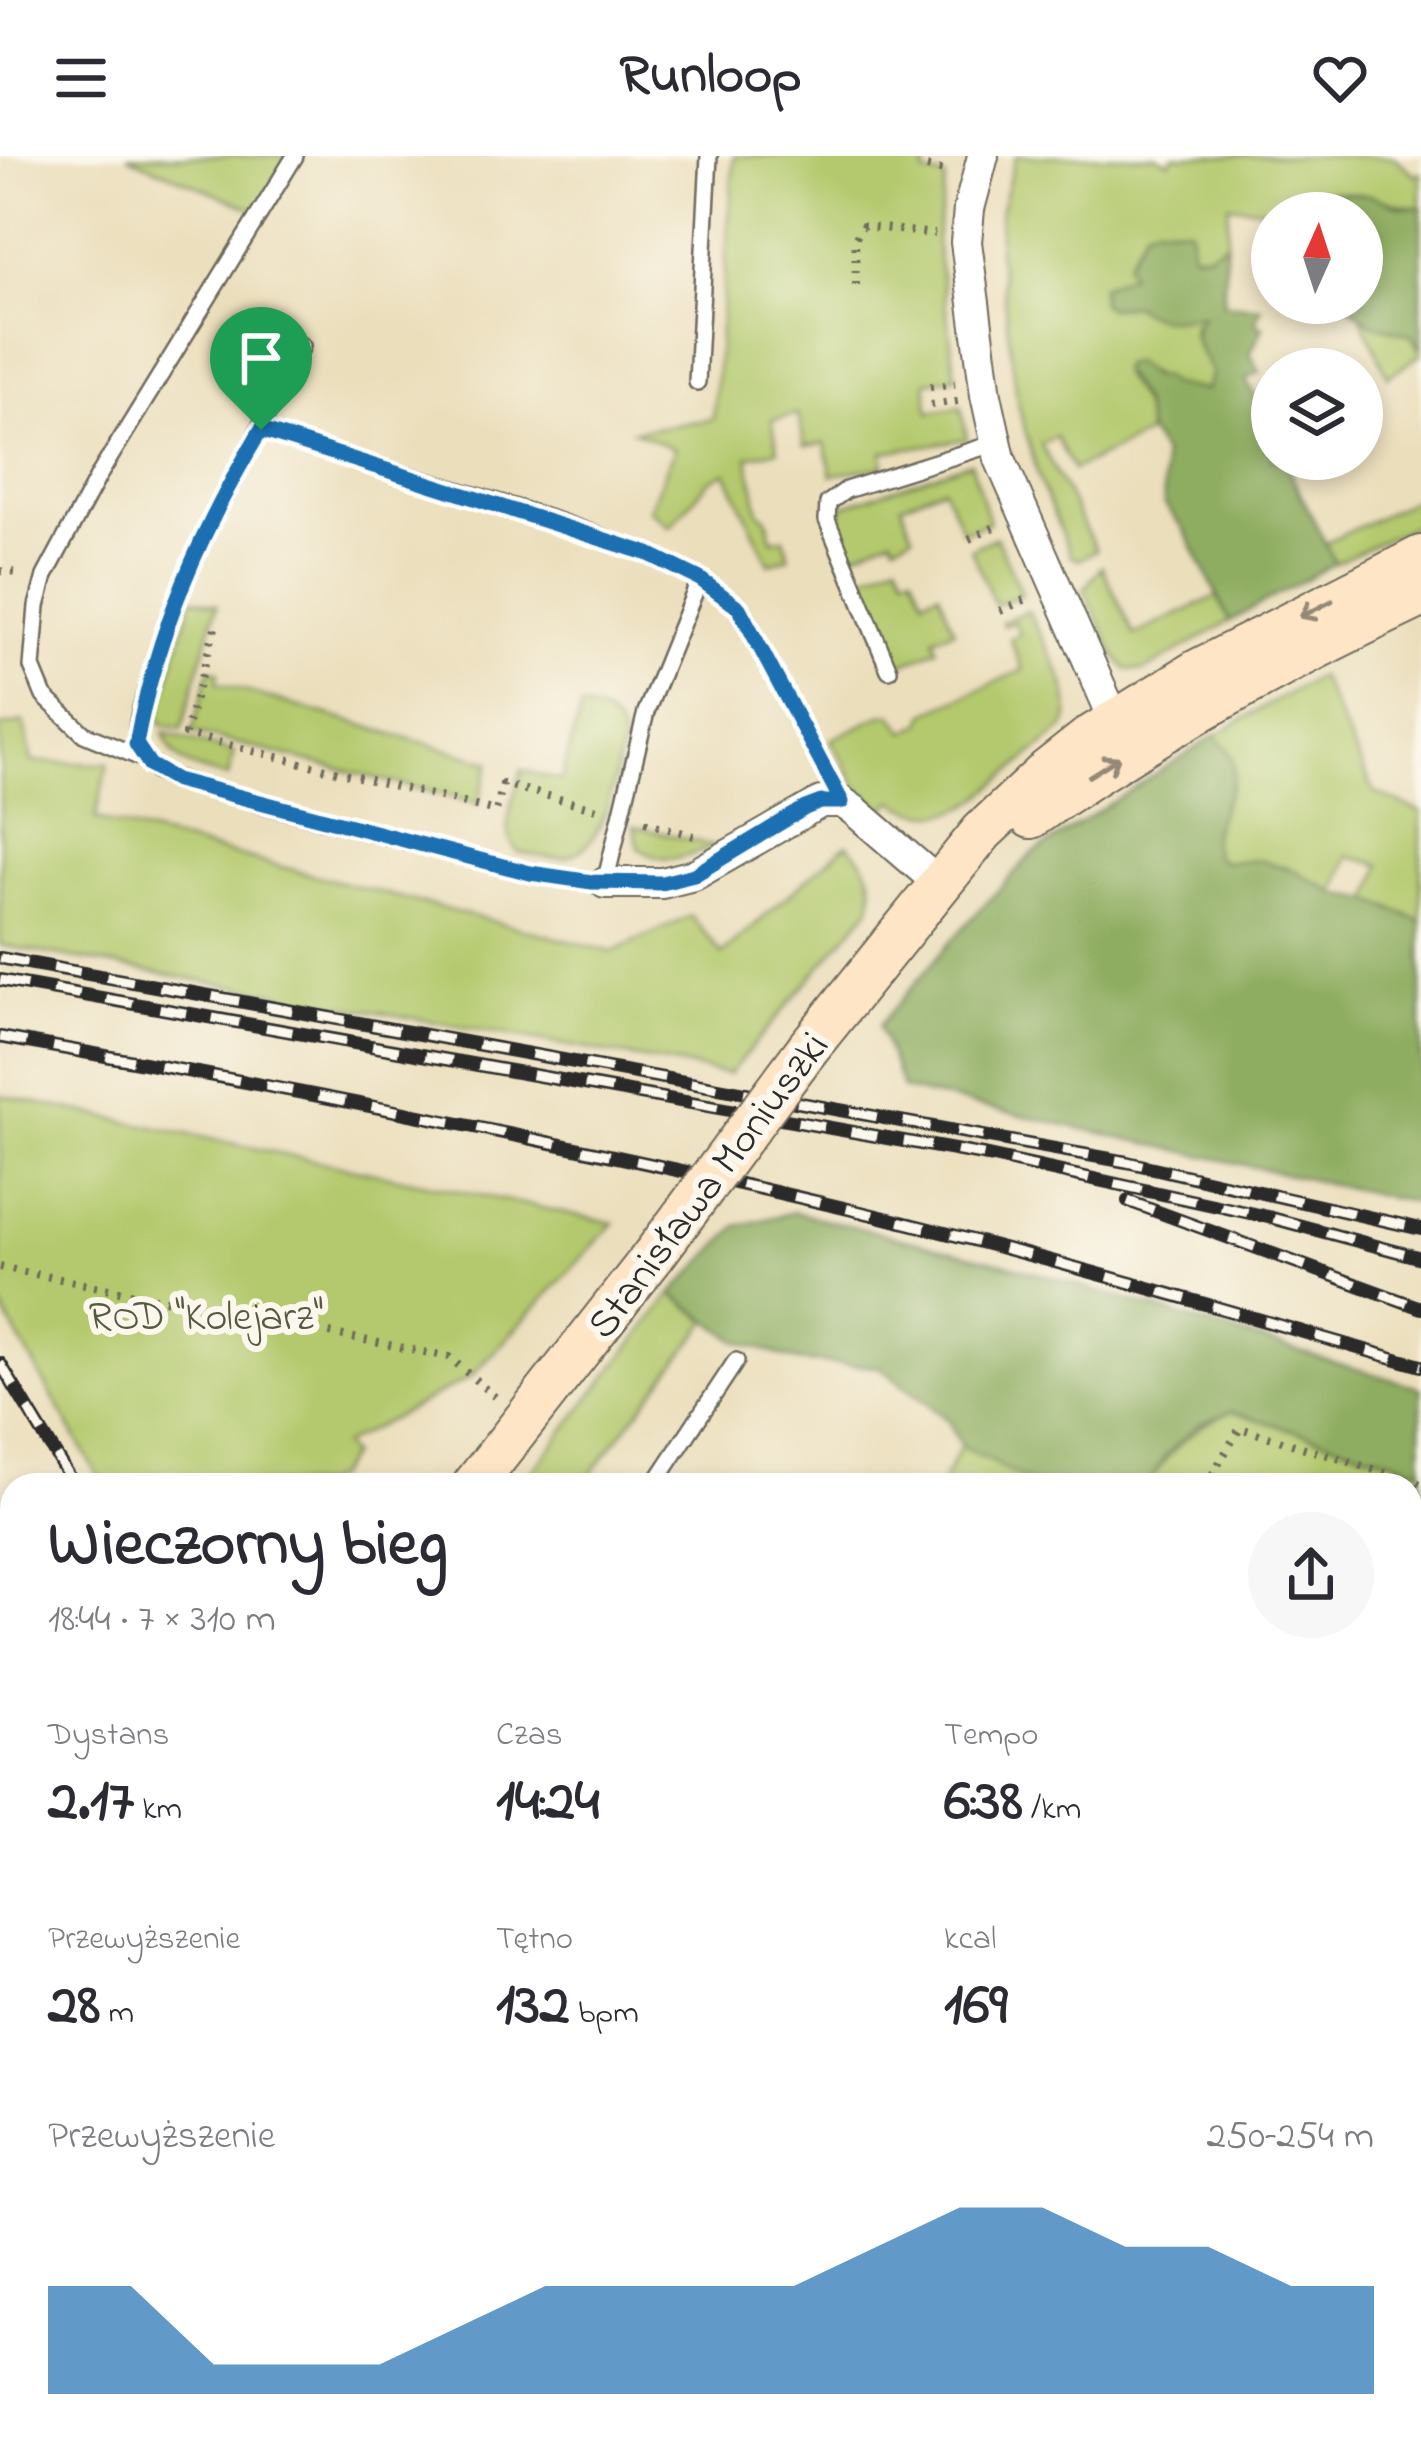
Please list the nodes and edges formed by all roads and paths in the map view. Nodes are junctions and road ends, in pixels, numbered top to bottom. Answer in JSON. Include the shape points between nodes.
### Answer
{"nodes":[{"id":1,"x":295,"y":156,"type":"edge"},
{"id":2,"x":709,"y":156,"type":"edge"},
{"id":3,"x":983,"y":156,"type":"edge"},
{"id":4,"x":943,"y":234,"type":"dead end"},
{"id":5,"x":856,"y":285,"type":"dead end"},
{"id":6,"x":302,"y":346,"type":"dead end"},
{"id":7,"x":697,"y":382,"type":"dead end"},
{"id":8,"x":965,"y":399,"type":"dead end"},
{"id":9,"x":931,"y":405,"type":"dead end"},
{"id":10,"x":261,"y":430,"type":"junction"},
{"id":11,"x":997,"y":443,"type":"junction"},
{"id":12,"x":999,"y":526,"type":"dead end"},
{"id":13,"x":969,"y":538,"type":"dead end"},
{"id":14,"x":1421,"y":557,"type":"edge"},
{"id":15,"x":700,"y":579,"type":"junction"},
{"id":16,"x":1421,"y":596,"type":"edge"},
{"id":17,"x":1031,"y":597,"type":"dead end"},
{"id":18,"x":1000,"y":611,"type":"dead end"},
{"id":19,"x":214,"y":628,"type":"dead end"},
{"id":20,"x":889,"y":670,"type":"dead end"},
{"id":21,"x":1115,"y":721,"type":"junction"},
{"id":22,"x":144,"y":759,"type":"junction"},
{"id":23,"x":842,"y":802,"type":"junction"},
{"id":24,"x":621,"y":815,"type":"junction"},
{"id":25,"x":741,"y":848,"type":"junction"},
{"id":26,"x":605,"y":883,"type":"junction"},
{"id":27,"x":942,"y":886,"type":"junction"},
{"id":28,"x":0,"y":1267,"type":"edge"},
{"id":29,"x":736,"y":1361,"type":"dead end"},
{"id":30,"x":500,"y":1402,"type":"dead end"},
{"id":31,"x":484,"y":1473,"type":"edge"},
{"id":32,"x":662,"y":1473,"type":"edge"},
{"id":33,"x":1213,"y":1473,"type":"edge"},
{"id":34,"x":1385,"y":1473,"type":"edge"}],
"edges":[{"from":1,"to":22,"type":"lane","via":[[99,476],[37,606],[32,667],[44,696],[84,734]]},
{"from":2,"to":7,"type":"lane"},
{"from":3,"to":11,"type":"street","via":[[966,242]]},
{"from":4,"to":5,"type":"path","via":[[863,226],[855,239]]},
{"from":6,"to":10,"type":"lane"},
{"from":8,"to":9,"type":"path"},
{"from":10,"to":15,"type":"lane","via":[[630,547]]},
{"from":10,"to":22,"type":"lane","via":[[173,601],[136,744]]},
{"from":11,"to":20,"type":"lane","via":[[846,490],[828,503],[827,520]]},
{"from":11,"to":21,"type":"street"},
{"from":12,"to":13,"type":"path"},
{"from":14,"to":21,"type":"street","name":"Stanisława Moniuszki","one_way":true},
{"from":15,"to":23,"type":"lane","via":[[739,608]]},
{"from":15,"to":24,"type":"lane","via":[[646,712]]},
{"from":27,"to":16,"type":"street","name":"Stanisława Moniuszki","one_way":true,"via":[[1100,769]]},
{"from":17,"to":18,"type":"path"},
{"from":19,"to":24,"type":"path","via":[[185,734],[496,812],[502,784]]},
{"from":21,"to":27,"type":"street","name":"Stanisława Moniuszki","via":[[1010,804]]},
{"from":22,"to":26,"type":"lane","via":[[176,780],[264,805],[530,873]]},
{"from":23,"to":25,"type":"street","via":[[805,808]]},
{"from":23,"to":27,"type":"street"},
{"from":24,"to":25,"type":"path"},
{"from":24,"to":26,"type":"lane"},
{"from":25,"to":26,"type":"street","via":[[680,880]]},
{"from":27,"to":31,"type":"street","name":"Stanisława Moniuszki","bridge":true,"via":[[808,1048]]},
{"from":28,"to":30,"type":"path","via":[[449,1358]]},
{"from":29,"to":32,"type":"lane"},
{"from":33,"to":34,"type":"path","via":[[1240,1428]]}]}
